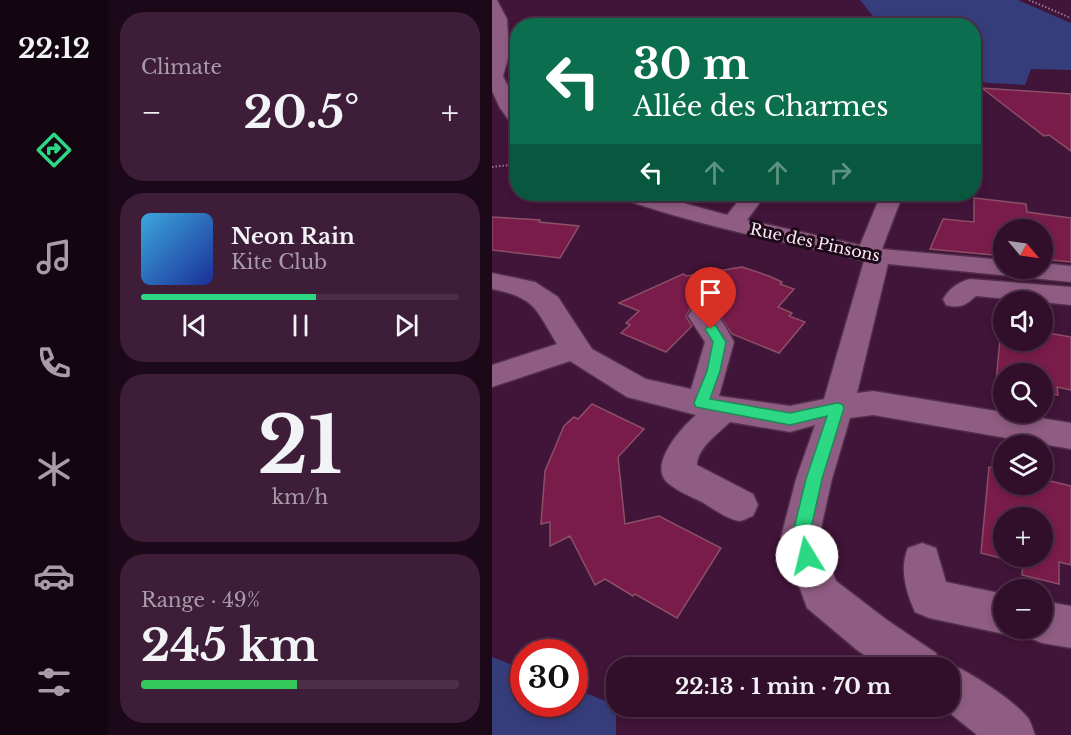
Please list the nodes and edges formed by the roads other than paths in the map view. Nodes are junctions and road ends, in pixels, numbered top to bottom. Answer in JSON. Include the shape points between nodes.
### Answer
{"nodes":[{"id":1,"x":492,"y":3,"type":"edge"},
{"id":2,"x":499,"y":105,"type":"edge"},
{"id":3,"x":651,"y":201,"type":"edge"},
{"id":4,"x":750,"y":201,"type":"edge"},
{"id":5,"x":890,"y":201,"type":"edge"},
{"id":6,"x":732,"y":224,"type":"junction"},
{"id":7,"x":873,"y":255,"type":"junction"},
{"id":8,"x":993,"y":267,"type":"edge"},
{"id":9,"x":1053,"y":272,"type":"edge"},
{"id":10,"x":1071,"y":274,"type":"edge"},
{"id":11,"x":492,"y":281,"type":"edge"},
{"id":12,"x":1071,"y":296,"type":"edge"},
{"id":13,"x":956,"y":299,"type":"dead end"},
{"id":14,"x":702,"y":316,"type":"dead end"},
{"id":15,"x":576,"y":348,"type":"junction"},
{"id":16,"x":492,"y":376,"type":"edge"},
{"id":17,"x":712,"y":406,"type":"junction"},
{"id":18,"x":837,"y":408,"type":"junction"},
{"id":19,"x":1071,"y":436,"type":"edge"},
{"id":20,"x":740,"y":505,"type":"dead end"},
{"id":21,"x":922,"y":561,"type":"dead end"},
{"id":22,"x":993,"y":612,"type":"edge"},
{"id":23,"x":1053,"y":624,"type":"edge"},
{"id":24,"x":1071,"y":627,"type":"edge"},
{"id":25,"x":905,"y":657,"type":"edge"},
{"id":26,"x":960,"y":693,"type":"edge"},
{"id":27,"x":1012,"y":735,"type":"edge"}],
"edges":[{"from":1,"to":2,"type":"street","via":[[500,19],[501,56],[495,76]]},
{"from":3,"to":6,"type":"street","name":"Rue des Pinsons"},
{"from":4,"to":6,"type":"street"},
{"from":5,"to":7,"type":"street"},
{"from":6,"to":7,"type":"street","name":"Rue des Pinsons"},
{"from":7,"to":8,"type":"street","name":"Rue des Pinsons"},
{"from":7,"to":18,"type":"street"},
{"from":9,"to":10,"type":"street"},
{"from":11,"to":15,"type":"street","via":[[526,288],[548,303]]},
{"from":12,"to":13,"type":"street","via":[[970,287]]},
{"from":14,"to":17,"type":"street","via":[[720,342],[713,371]]},
{"from":15,"to":16,"type":"street"},
{"from":15,"to":17,"type":"street","via":[[582,356],[638,389]]},
{"from":17,"to":18,"type":"street","via":[[790,419]]},
{"from":17,"to":20,"type":"street","via":[[680,458],[680,473]]},
{"from":18,"to":19,"type":"street","via":[[873,403]]},
{"from":18,"to":25,"type":"street","via":[[800,537],[821,594]]},
{"from":21,"to":22,"type":"street","via":[[929,598]]},
{"from":23,"to":24,"type":"street"},
{"from":26,"to":27,"type":"street"}]}
